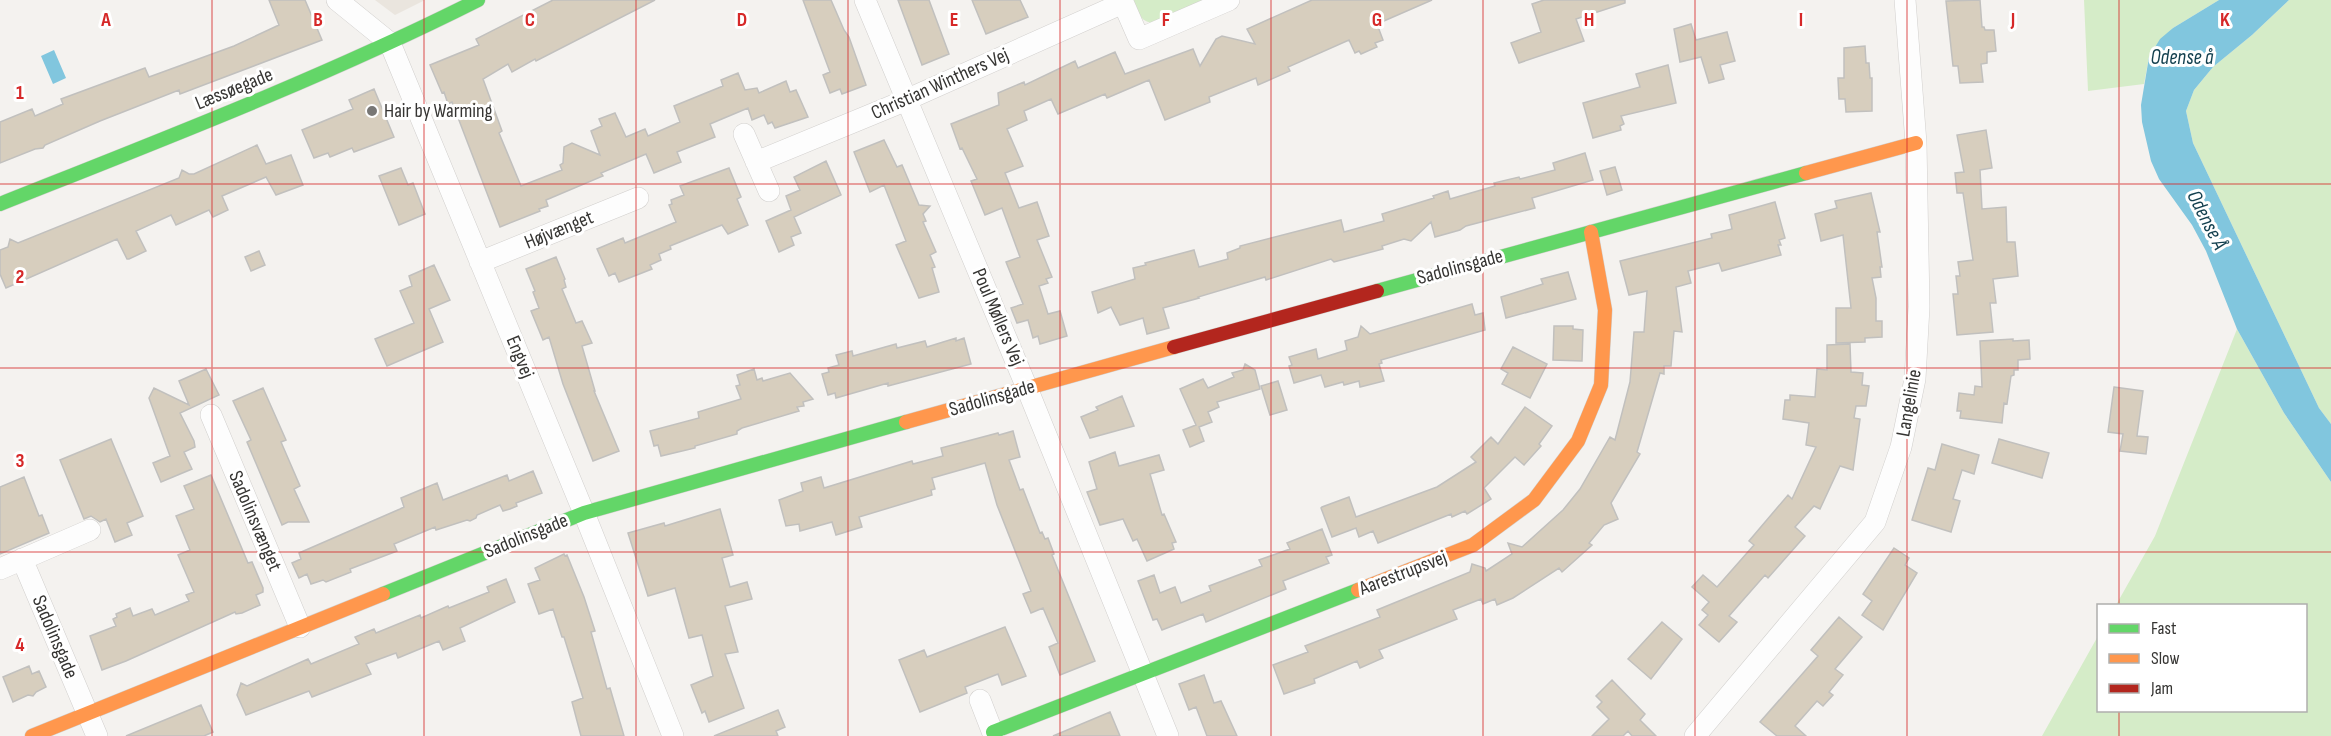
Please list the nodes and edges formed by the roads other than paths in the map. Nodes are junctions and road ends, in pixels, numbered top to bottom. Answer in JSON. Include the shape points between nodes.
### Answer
{"nodes":[{"id":1,"x":338,"y":0,"type":"edge"},
{"id":2,"x":478,"y":0,"type":"edge"},
{"id":3,"x":865,"y":0,"type":"edge"},
{"id":4,"x":1229,"y":0,"type":"edge"},
{"id":5,"x":1905,"y":0,"type":"edge"},
{"id":6,"x":1122,"y":2,"type":"edge"},
{"id":7,"x":390,"y":43,"type":"junction"},
{"id":8,"x":907,"y":99,"type":"junction"},
{"id":9,"x":744,"y":134,"type":"dead end"},
{"id":10,"x":1916,"y":143,"type":"junction"},
{"id":11,"x":756,"y":162,"type":"junction"},
{"id":12,"x":769,"y":191,"type":"dead end"},
{"id":13,"x":638,"y":198,"type":"dead end"},
{"id":14,"x":0,"y":204,"type":"edge"},
{"id":15,"x":1591,"y":232,"type":"junction"},
{"id":16,"x":480,"y":262,"type":"junction"},
{"id":17,"x":1027,"y":388,"type":"junction"},
{"id":18,"x":211,"y":415,"type":"dead end"},
{"id":19,"x":584,"y":513,"type":"junction"},
{"id":20,"x":90,"y":530,"type":"dead end"},
{"id":21,"x":22,"y":560,"type":"junction"},
{"id":22,"x":0,"y":569,"type":"edge"},
{"id":23,"x":300,"y":627,"type":"junction"},
{"id":24,"x":1143,"y":674,"type":"junction"},
{"id":25,"x":980,"y":700,"type":"dead end"},
{"id":26,"x":88,"y":714,"type":"junction"},
{"id":27,"x":994,"y":734,"type":"edge"},
{"id":28,"x":32,"y":736,"type":"edge"},
{"id":29,"x":97,"y":736,"type":"edge"},
{"id":30,"x":672,"y":736,"type":"edge"},
{"id":31,"x":1168,"y":736,"type":"edge"},
{"id":32,"x":1695,"y":736,"type":"edge"}],
"edges":[{"from":1,"to":7,"type":"street","name":"Engvej"},
{"from":2,"to":7,"type":"street","name":"Læssøegade"},
{"from":3,"to":8,"type":"street","name":"Poul Møllers Vej"},
{"from":4,"to":6,"type":"street","name":"Christian Winthers Vej","via":[[1139,39]]},
{"from":5,"to":10,"type":"street","name":"Langelinie"},
{"from":6,"to":8,"type":"street","name":"Christian Winthers Vej"},
{"from":7,"to":14,"type":"street","name":"Læssøegade"},
{"from":7,"to":16,"type":"street","name":"Engvej"},
{"from":8,"to":11,"type":"street","name":"Christian Winthers Vej"},
{"from":8,"to":17,"type":"street","name":"Poul Møllers Vej"},
{"from":9,"to":11,"type":"street"},
{"from":10,"to":15,"type":"street","name":"Sadolinsgade"},
{"from":10,"to":32,"type":"street","name":"Langelinie","via":[[1919,306],[1915,379],[1901,447],[1875,522]]},
{"from":11,"to":12,"type":"street"},
{"from":13,"to":16,"type":"street","name":"Højvænget"},
{"from":15,"to":17,"type":"street","name":"Sadolinsgade"},
{"from":15,"to":24,"type":"street","name":"Aarestrupsvej","via":[[1605,310],[1601,385],[1578,441],[1534,500],[1473,545]]},
{"from":16,"to":19,"type":"street","name":"Engvej"},
{"from":17,"to":19,"type":"street","name":"Sadolinsgade"},
{"from":17,"to":24,"type":"street","name":"Poul Møllers Vej"},
{"from":18,"to":23,"type":"street","name":"Sadolinsvænget"},
{"from":19,"to":23,"type":"street","name":"Sadolinsgade"},
{"from":19,"to":30,"type":"street","name":"Engvej"},
{"from":20,"to":21,"type":"street"},
{"from":21,"to":22,"type":"street"},
{"from":21,"to":26,"type":"street","name":"Sadolinsgade"},
{"from":23,"to":26,"type":"street","name":"Sadolinsgade"},
{"from":24,"to":27,"type":"street","name":"Aarestrupsvej"},
{"from":24,"to":31,"type":"street","name":"Poul Møllers Vej"},
{"from":25,"to":27,"type":"street","name":"Aarestrupsvej"},
{"from":26,"to":28,"type":"street","name":"Sadolinsgade"},
{"from":26,"to":29,"type":"street"}]}
